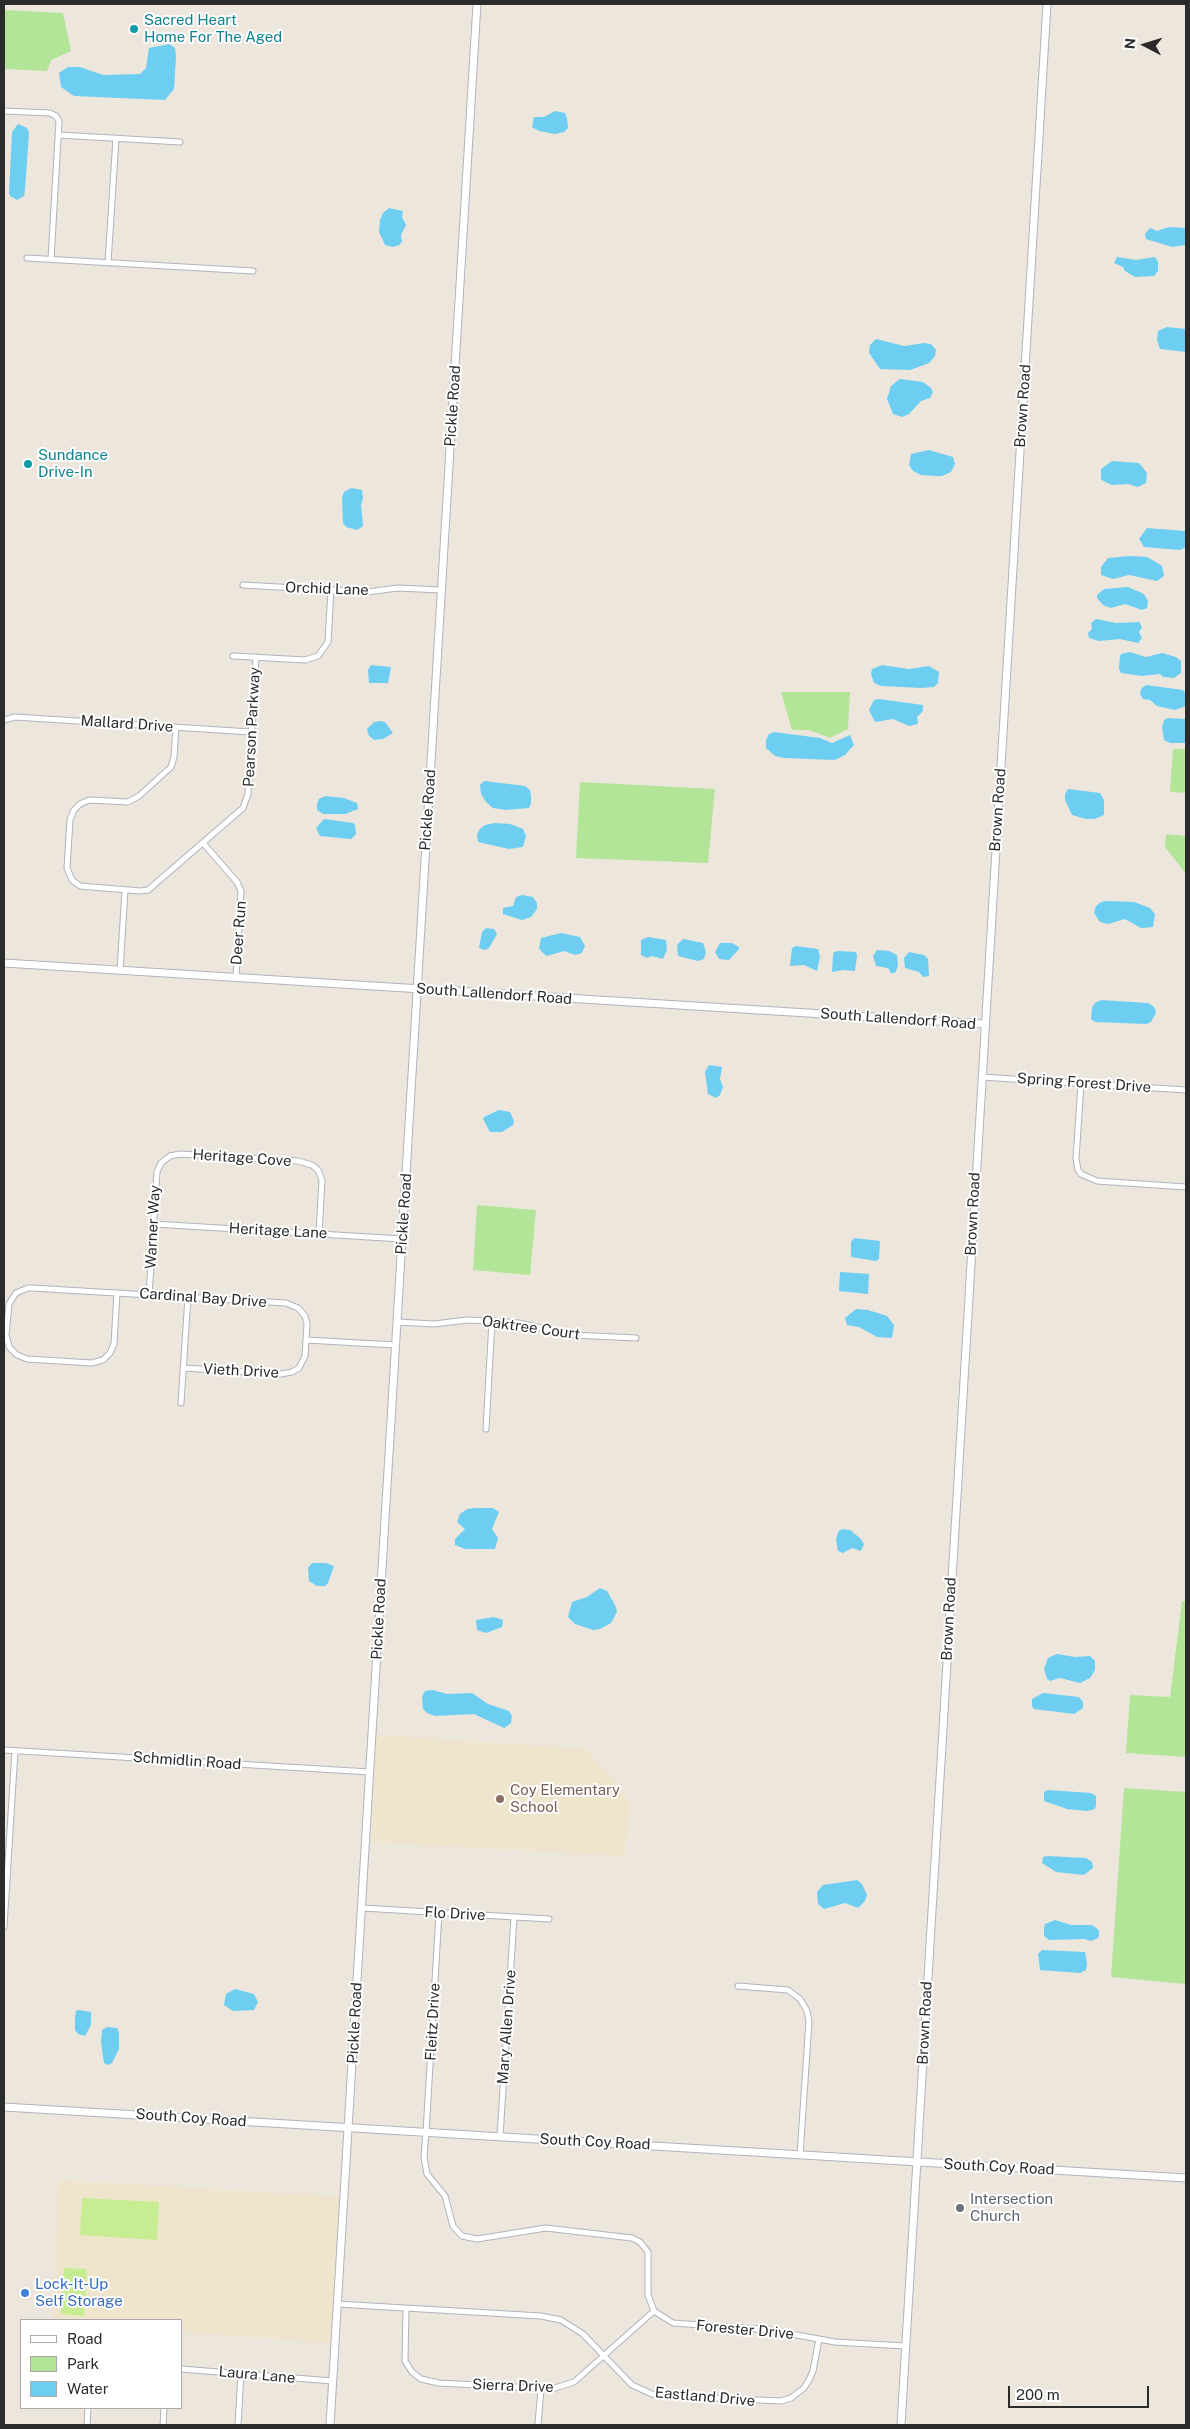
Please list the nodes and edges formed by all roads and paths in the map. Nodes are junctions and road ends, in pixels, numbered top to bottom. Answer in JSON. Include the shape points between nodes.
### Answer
{"nodes":[{"id":1,"x":477,"y":4,"type":"edge"},
{"id":2,"x":1047,"y":4,"type":"edge"},
{"id":3,"x":4,"y":111,"type":"edge"},
{"id":4,"x":59,"y":135,"type":"junction"},
{"id":5,"x":116,"y":138,"type":"junction"},
{"id":6,"x":180,"y":142,"type":"dead end"},
{"id":7,"x":27,"y":258,"type":"dead end"},
{"id":8,"x":51,"y":259,"type":"junction"},
{"id":9,"x":108,"y":263,"type":"junction"},
{"id":10,"x":253,"y":270,"type":"dead end"},
{"id":11,"x":243,"y":585,"type":"dead end"},
{"id":12,"x":331,"y":590,"type":"junction"},
{"id":13,"x":441,"y":590,"type":"junction"},
{"id":14,"x":233,"y":656,"type":"dead end"},
{"id":15,"x":256,"y":657,"type":"junction"},
{"id":16,"x":4,"y":720,"type":"edge"},
{"id":17,"x":176,"y":728,"type":"junction"},
{"id":18,"x":251,"y":732,"type":"junction"},
{"id":19,"x":203,"y":843,"type":"junction"},
{"id":20,"x":125,"y":890,"type":"junction"},
{"id":21,"x":4,"y":963,"type":"edge"},
{"id":22,"x":120,"y":970,"type":"junction"},
{"id":23,"x":236,"y":978,"type":"junction"},
{"id":24,"x":418,"y":989,"type":"junction"},
{"id":25,"x":984,"y":1024,"type":"junction"},
{"id":26,"x":981,"y":1077,"type":"junction"},
{"id":27,"x":1081,"y":1083,"type":"junction"},
{"id":28,"x":1186,"y":1090,"type":"edge"},
{"id":29,"x":162,"y":1162,"type":"joint"},
{"id":30,"x":1186,"y":1187,"type":"edge"},
{"id":31,"x":153,"y":1224,"type":"junction"},
{"id":32,"x":319,"y":1234,"type":"junction"},
{"id":33,"x":402,"y":1239,"type":"junction"},
{"id":34,"x":117,"y":1293,"type":"junction"},
{"id":35,"x":149,"y":1295,"type":"junction"},
{"id":36,"x":188,"y":1297,"type":"junction"},
{"id":37,"x":492,"y":1321,"type":"junction"},
{"id":38,"x":397,"y":1322,"type":"junction"},
{"id":39,"x":636,"y":1338,"type":"dead end"},
{"id":40,"x":306,"y":1340,"type":"junction"},
{"id":41,"x":395,"y":1346,"type":"junction"},
{"id":42,"x":183,"y":1368,"type":"junction"},
{"id":43,"x":181,"y":1403,"type":"dead end"},
{"id":44,"x":486,"y":1429,"type":"dead end"},
{"id":45,"x":4,"y":1750,"type":"edge"},
{"id":46,"x":15,"y":1751,"type":"junction"},
{"id":47,"x":370,"y":1772,"type":"junction"},
{"id":48,"x":362,"y":1908,"type":"junction"},
{"id":49,"x":440,"y":1913,"type":"junction"},
{"id":50,"x":514,"y":1917,"type":"junction"},
{"id":51,"x":549,"y":1919,"type":"dead end"},
{"id":52,"x":4,"y":1927,"type":"edge"},
{"id":53,"x":738,"y":1986,"type":"dead end"},
{"id":54,"x":4,"y":2107,"type":"edge"},
{"id":55,"x":348,"y":2127,"type":"junction"},
{"id":56,"x":426,"y":2132,"type":"junction"},
{"id":57,"x":500,"y":2136,"type":"junction"},
{"id":58,"x":800,"y":2155,"type":"junction"},
{"id":59,"x":916,"y":2162,"type":"junction"},
{"id":60,"x":1186,"y":2178,"type":"edge"},
{"id":61,"x":338,"y":2304,"type":"junction"},
{"id":62,"x":406,"y":2308,"type":"junction"},
{"id":63,"x":654,"y":2311,"type":"junction"},
{"id":64,"x":819,"y":2339,"type":"junction"},
{"id":65,"x":905,"y":2346,"type":"junction"},
{"id":66,"x":604,"y":2356,"type":"junction"},
{"id":67,"x":182,"y":2369,"type":"edge"},
{"id":68,"x":241,"y":2373,"type":"junction"},
{"id":69,"x":333,"y":2381,"type":"junction"},
{"id":70,"x":541,"y":2389,"type":"junction"},
{"id":71,"x":88,"y":2409,"type":"edge"},
{"id":72,"x":164,"y":2409,"type":"edge"},
{"id":73,"x":538,"y":2424,"type":"dead end"},
{"id":74,"x":87,"y":2425,"type":"edge"},
{"id":75,"x":162,"y":2425,"type":"edge"},
{"id":76,"x":238,"y":2425,"type":"edge"},
{"id":77,"x":330,"y":2425,"type":"edge"},
{"id":78,"x":901,"y":2425,"type":"edge"}],
"edges":[{"from":1,"to":13,"type":"street","name":"Pickle Road"},
{"from":2,"to":25,"type":"street","name":"Brown Road"},
{"from":3,"to":4,"type":"street","via":[[54,115],[59,121]]},
{"from":4,"to":5,"type":"street"},
{"from":4,"to":8,"type":"street"},
{"from":5,"to":6,"type":"street"},
{"from":5,"to":9,"type":"street"},
{"from":7,"to":8,"type":"street"},
{"from":8,"to":9,"type":"street"},
{"from":9,"to":10,"type":"street"},
{"from":11,"to":12,"type":"street","name":"Orchid Lane"},
{"from":12,"to":13,"type":"street","name":"Orchid Lane"},
{"from":12,"to":15,"type":"street","via":[[328,642],[318,656],[304,660]]},
{"from":13,"to":24,"type":"street","name":"Pickle Road"},
{"from":14,"to":15,"type":"street"},
{"from":15,"to":18,"type":"street","name":"Pearson Parkway"},
{"from":16,"to":17,"type":"street","name":"Mallard Drive","via":[[15,717]]},
{"from":17,"to":18,"type":"street","name":"Mallard Drive"},
{"from":17,"to":20,"type":"street","name":"Pearson Parkway","via":[[172,765],[140,796],[128,802],[87,801],[77,806],[71,816],[68,868],[72,880],[87,888]]},
{"from":18,"to":19,"type":"street","name":"Pearson Parkway","via":[[246,803]]},
{"from":19,"to":20,"type":"street","name":"Pearson Parkway","via":[[152,888]]},
{"from":19,"to":23,"type":"street","name":"Deer Run","via":[[241,891]]},
{"from":20,"to":22,"type":"street"},
{"from":21,"to":22,"type":"street","name":"South Lallendorf Road"},
{"from":22,"to":23,"type":"street","name":"South Lallendorf Road"},
{"from":23,"to":24,"type":"street","name":"South Lallendorf Road"},
{"from":24,"to":25,"type":"street","name":"South Lallendorf Road"},
{"from":24,"to":33,"type":"street","name":"Pickle Road"},
{"from":25,"to":26,"type":"street","name":"Brown Road"},
{"from":26,"to":27,"type":"street","name":"Spring Forest Drive"},
{"from":26,"to":59,"type":"street","name":"Brown Road"},
{"from":27,"to":28,"type":"street","name":"Spring Forest Drive"},
{"from":27,"to":30,"type":"street","via":[[1076,1159],[1081,1174],[1097,1181]]},
{"from":29,"to":31,"type":"street","name":"Warner Way","via":[[156,1172]]},
{"from":29,"to":32,"type":"street","name":"Heritage Cove","via":[[169,1156],[180,1154],[308,1163],[322,1180]]},
{"from":31,"to":32,"type":"street","name":"Heritage Lane"},
{"from":31,"to":35,"type":"street","name":"Warner Way"},
{"from":32,"to":33,"type":"street","name":"Heritage Lane"},
{"from":33,"to":38,"type":"street","name":"Pickle Road"},
{"from":34,"to":34,"type":"street","name":"Cardinal Bay Drive","via":[[25,1288],[11,1300],[7,1322],[8,1345],[19,1356],[99,1361],[113,1348]]},
{"from":34,"to":35,"type":"street","name":"Cardinal Bay Drive"},
{"from":35,"to":36,"type":"street","name":"Cardinal Bay Drive"},
{"from":36,"to":40,"type":"street","name":"Cardinal Bay Drive","via":[[294,1305],[306,1320]]},
{"from":36,"to":42,"type":"street"},
{"from":37,"to":38,"type":"street","name":"Oaktree Court"},
{"from":37,"to":39,"type":"street","name":"Oaktree Court","via":[[520,1323],[573,1335]]},
{"from":37,"to":44,"type":"street"},
{"from":38,"to":41,"type":"street","name":"Pickle Road"},
{"from":40,"to":41,"type":"street"},
{"from":40,"to":42,"type":"street","name":"Vieth Drive","via":[[304,1360],[288,1374]]},
{"from":41,"to":47,"type":"street","name":"Pickle Road"},
{"from":42,"to":43,"type":"street"},
{"from":45,"to":46,"type":"street","name":"Schmidlin Road"},
{"from":46,"to":47,"type":"street","name":"Schmidlin Road"},
{"from":46,"to":52,"type":"street"},
{"from":47,"to":48,"type":"street","name":"Pickle Road"},
{"from":48,"to":49,"type":"street","name":"Flo Drive"},
{"from":48,"to":55,"type":"street","name":"Pickle Road"},
{"from":49,"to":50,"type":"street","name":"Flo Drive"},
{"from":49,"to":56,"type":"street","name":"Fleitz Drive"},
{"from":50,"to":51,"type":"street","name":"Flo Drive"},
{"from":50,"to":57,"type":"street","name":"Mary Allen Drive"},
{"from":53,"to":58,"type":"street","via":[[788,1990],[800,1999],[807,2011]]},
{"from":54,"to":55,"type":"street","name":"South Coy Road"},
{"from":55,"to":56,"type":"street","name":"South Coy Road"},
{"from":55,"to":61,"type":"street","name":"Pickle Road"},
{"from":56,"to":57,"type":"street","name":"South Coy Road"},
{"from":56,"to":63,"type":"street","name":"Fleitz Drive","via":[[424,2157],[427,2174],[445,2196],[453,2226],[462,2236],[477,2239],[546,2228],[632,2238],[646,2247],[649,2256],[648,2295]]},
{"from":57,"to":58,"type":"street","name":"South Coy Road"},
{"from":58,"to":59,"type":"street","name":"South Coy Road"},
{"from":59,"to":60,"type":"street","name":"South Coy Road"},
{"from":59,"to":65,"type":"street","name":"Brown Road"},
{"from":61,"to":62,"type":"street","name":"Eastland Drive"},
{"from":61,"to":69,"type":"street","name":"Pickle Road"},
{"from":62,"to":66,"type":"street","name":"Eastland Drive","via":[[561,2320],[583,2334]]},
{"from":62,"to":70,"type":"street","name":"Sierra Drive","via":[[404,2357],[418,2377],[432,2382]]},
{"from":63,"to":64,"type":"street","name":"Forester Drive","via":[[666,2320],[681,2324],[770,2330]]},
{"from":63,"to":66,"type":"street","name":"Sierra Drive"},
{"from":64,"to":65,"type":"street","name":"Forester Drive"},
{"from":64,"to":66,"type":"street","name":"Eastland Drive","via":[[814,2370],[804,2388],[791,2398],[775,2402],[652,2394],[632,2385]]},
{"from":65,"to":78,"type":"street","name":"Brown Road"},
{"from":66,"to":70,"type":"street","name":"Sierra Drive","via":[[574,2382],[563,2387]]},
{"from":67,"to":68,"type":"street","name":"Laura Lane"},
{"from":68,"to":69,"type":"street","name":"Laura Lane"},
{"from":68,"to":76,"type":"street"},
{"from":69,"to":77,"type":"street","name":"Pickle Road"},
{"from":70,"to":73,"type":"street"},
{"from":71,"to":74,"type":"street"},
{"from":72,"to":75,"type":"street"}]}
